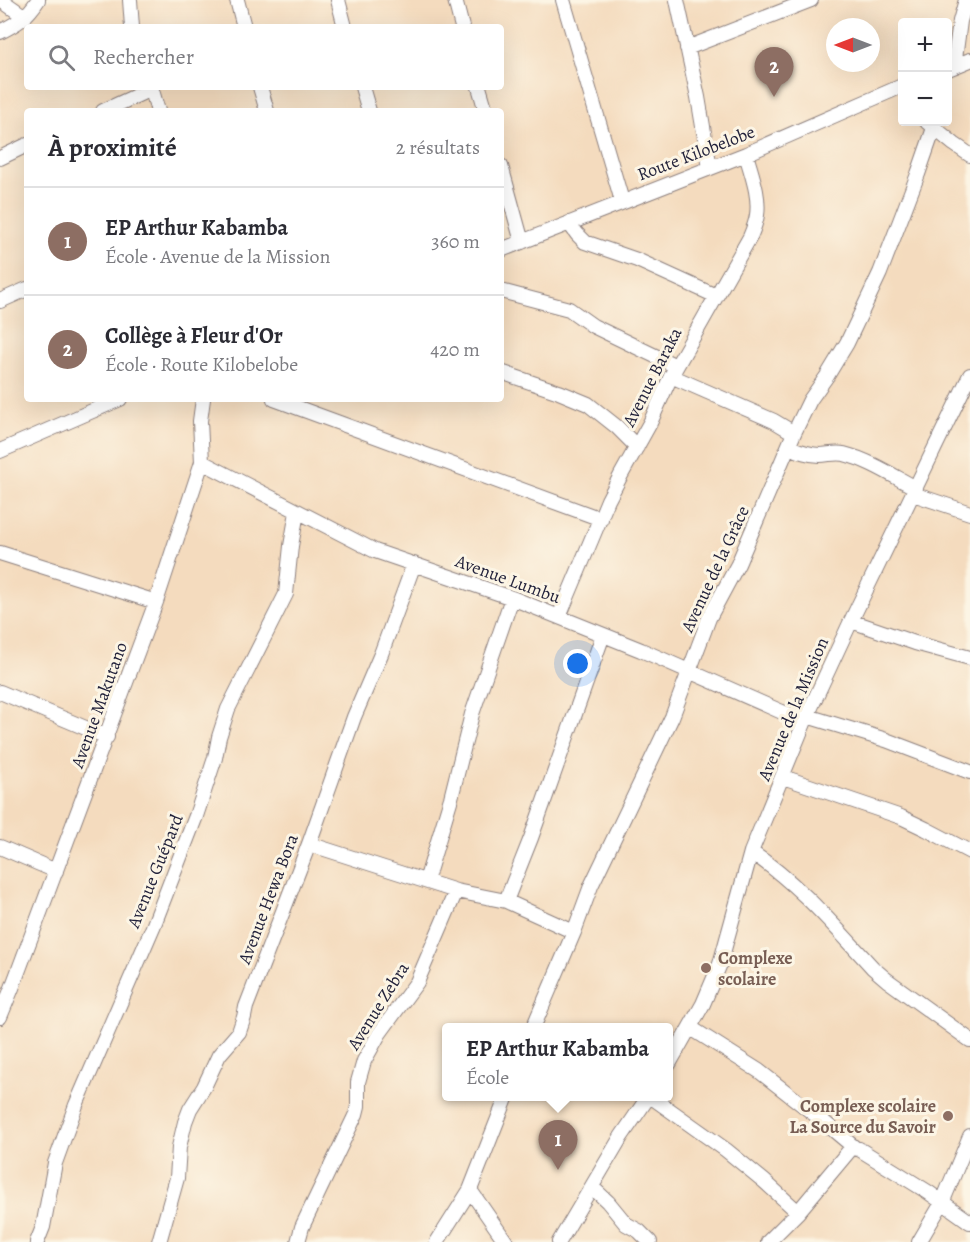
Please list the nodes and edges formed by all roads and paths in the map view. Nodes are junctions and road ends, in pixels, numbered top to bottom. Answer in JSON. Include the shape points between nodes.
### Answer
{"nodes":[{"id":1,"x":2,"y":0,"type":"edge"},
{"id":2,"x":38,"y":0,"type":"edge"},
{"id":3,"x":130,"y":0,"type":"edge"},
{"id":4,"x":237,"y":0,"type":"edge"},
{"id":5,"x":338,"y":0,"type":"edge"},
{"id":6,"x":456,"y":0,"type":"edge"},
{"id":7,"x":563,"y":0,"type":"edge"},
{"id":8,"x":677,"y":0,"type":"edge"},
{"id":9,"x":811,"y":0,"type":"edge"},
{"id":10,"x":966,"y":0,"type":"edge"},
{"id":11,"x":26,"y":17,"type":"junction"},
{"id":12,"x":132,"y":24,"type":"edge"},
{"id":13,"x":243,"y":24,"type":"edge"},
{"id":14,"x":344,"y":24,"type":"edge"},
{"id":15,"x":461,"y":24,"type":"edge"},
{"id":16,"x":0,"y":32,"type":"edge"},
{"id":17,"x":687,"y":48,"type":"junction"},
{"id":18,"x":970,"y":60,"type":"edge"},
{"id":19,"x":952,"y":62,"type":"edge"},
{"id":20,"x":952,"y":67,"type":"edge"},
{"id":21,"x":147,"y":90,"type":"edge"},
{"id":22,"x":152,"y":90,"type":"edge"},
{"id":23,"x":261,"y":90,"type":"edge"},
{"id":24,"x":363,"y":90,"type":"edge"},
{"id":25,"x":480,"y":90,"type":"edge"},
{"id":26,"x":898,"y":92,"type":"edge"},
{"id":27,"x":109,"y":108,"type":"edge"},
{"id":28,"x":157,"y":108,"type":"edge"},
{"id":29,"x":266,"y":108,"type":"edge"},
{"id":30,"x":368,"y":108,"type":"edge"},
{"id":31,"x":485,"y":108,"type":"edge"},
{"id":32,"x":931,"y":126,"type":"edge"},
{"id":33,"x":932,"y":126,"type":"edge"},
{"id":34,"x":24,"y":146,"type":"edge"},
{"id":35,"x":746,"y":154,"type":"junction"},
{"id":36,"x":970,"y":155,"type":"edge"},
{"id":37,"x":0,"y":158,"type":"edge"},
{"id":38,"x":710,"y":168,"type":"junction"},
{"id":39,"x":504,"y":177,"type":"edge"},
{"id":40,"x":622,"y":201,"type":"junction"},
{"id":41,"x":569,"y":223,"type":"junction"},
{"id":42,"x":522,"y":242,"type":"junction"},
{"id":43,"x":504,"y":249,"type":"edge"},
{"id":44,"x":24,"y":290,"type":"edge"},
{"id":45,"x":504,"y":292,"type":"edge"},
{"id":46,"x":716,"y":296,"type":"junction"},
{"id":47,"x":0,"y":301,"type":"edge"},
{"id":48,"x":674,"y":371,"type":"junction"},
{"id":49,"x":504,"y":373,"type":"edge"},
{"id":50,"x":969,"y":379,"type":"edge"},
{"id":51,"x":113,"y":402,"type":"edge"},
{"id":52,"x":203,"y":402,"type":"edge"},
{"id":53,"x":282,"y":402,"type":"edge"},
{"id":54,"x":794,"y":433,"type":"junction"},
{"id":55,"x":637,"y":447,"type":"junction"},
{"id":56,"x":789,"y":447,"type":"junction"},
{"id":57,"x":0,"y":451,"type":"edge"},
{"id":58,"x":202,"y":462,"type":"junction"},
{"id":59,"x":915,"y":491,"type":"junction"},
{"id":60,"x":297,"y":512,"type":"junction"},
{"id":61,"x":970,"y":513,"type":"edge"},
{"id":62,"x":601,"y":519,"type":"junction"},
{"id":63,"x":0,"y":553,"type":"edge"},
{"id":64,"x":414,"y":564,"type":"junction"},
{"id":65,"x":512,"y":598,"type":"junction"},
{"id":66,"x":156,"y":602,"type":"junction"},
{"id":67,"x":559,"y":616,"type":"junction"},
{"id":68,"x":851,"y":621,"type":"junction"},
{"id":69,"x":603,"y":635,"type":"junction"},
{"id":70,"x":970,"y":658,"type":"edge"},
{"id":71,"x":689,"y":671,"type":"junction"},
{"id":72,"x":0,"y":692,"type":"edge"},
{"id":73,"x":807,"y":716,"type":"junction"},
{"id":74,"x":106,"y":737,"type":"junction"},
{"id":75,"x":970,"y":772,"type":"edge"},
{"id":76,"x":783,"y":777,"type":"junction"},
{"id":77,"x":309,"y":844,"type":"junction"},
{"id":78,"x":0,"y":847,"type":"edge"},
{"id":79,"x":751,"y":852,"type":"junction"},
{"id":80,"x":970,"y":852,"type":"edge"},
{"id":81,"x":56,"y":871,"type":"junction"},
{"id":82,"x":426,"y":881,"type":"junction"},
{"id":83,"x":456,"y":891,"type":"junction"},
{"id":84,"x":506,"y":901,"type":"junction"},
{"id":85,"x":574,"y":932,"type":"junction"},
{"id":86,"x":6,"y":986,"type":"edge"},
{"id":87,"x":0,"y":1017,"type":"edge"},
{"id":88,"x":536,"y":1023,"type":"edge"},
{"id":89,"x":691,"y":1028,"type":"junction"},
{"id":90,"x":970,"y":1040,"type":"edge"},
{"id":91,"x":673,"y":1057,"type":"edge"},
{"id":92,"x":506,"y":1101,"type":"edge"},
{"id":93,"x":646,"y":1101,"type":"edge"},
{"id":94,"x":657,"y":1101,"type":"edge"},
{"id":95,"x":970,"y":1136,"type":"edge"},
{"id":96,"x":855,"y":1148,"type":"junction"},
{"id":97,"x":592,"y":1187,"type":"junction"},
{"id":98,"x":470,"y":1190,"type":"junction"},
{"id":99,"x":942,"y":1203,"type":"junction"},
{"id":100,"x":798,"y":1212,"type":"junction"},
{"id":101,"x":970,"y":1222,"type":"edge"},
{"id":102,"x":37,"y":1242,"type":"edge"},
{"id":103,"x":159,"y":1242,"type":"edge"},
{"id":104,"x":298,"y":1242,"type":"edge"},
{"id":105,"x":437,"y":1242,"type":"edge"},
{"id":106,"x":506,"y":1242,"type":"edge"},
{"id":107,"x":560,"y":1242,"type":"edge"},
{"id":108,"x":650,"y":1242,"type":"edge"},
{"id":109,"x":768,"y":1242,"type":"edge"},
{"id":110,"x":920,"y":1242,"type":"edge"}],
"edges":[{"from":1,"to":11,"type":"street"},
{"from":2,"to":11,"type":"street"},
{"from":3,"to":12,"type":"street"},
{"from":4,"to":13,"type":"street"},
{"from":5,"to":14,"type":"street"},
{"from":6,"to":15,"type":"street"},
{"from":7,"to":40,"type":"street"},
{"from":8,"to":17,"type":"street"},
{"from":9,"to":17,"type":"street"},
{"from":10,"to":19,"type":"street"},
{"from":11,"to":16,"type":"street"},
{"from":17,"to":38,"type":"street"},
{"from":18,"to":20,"type":"street"},
{"from":21,"to":27,"type":"street"},
{"from":22,"to":28,"type":"street"},
{"from":23,"to":29,"type":"street"},
{"from":24,"to":30,"type":"street"},
{"from":25,"to":31,"type":"street"},
{"from":26,"to":35,"type":"street","name":"Route Kilobelobe"},
{"from":32,"to":54,"type":"street","name":"Avenue de la Grâce","via":[[918,174],[880,273],[847,343]]},
{"from":33,"to":36,"type":"street"},
{"from":34,"to":37,"type":"street"},
{"from":35,"to":38,"type":"street","name":"Route Kilobelobe"},
{"from":35,"to":46,"type":"street","name":"Avenue Baraka","via":[[757,195],[757,215],[750,237]]},
{"from":38,"to":40,"type":"street","name":"Route Kilobelobe"},
{"from":39,"to":42,"type":"street"},
{"from":40,"to":41,"type":"street","name":"Route Kilobelobe"},
{"from":41,"to":42,"type":"street","name":"Route Kilobelobe"},
{"from":41,"to":46,"type":"street","via":[[585,242],[637,260]]},
{"from":42,"to":43,"type":"street","name":"Route Kilobelobe"},
{"from":44,"to":47,"type":"street"},
{"from":45,"to":48,"type":"street","via":[[569,309]]},
{"from":46,"to":48,"type":"street","name":"Avenue Baraka"},
{"from":48,"to":54,"type":"street"},
{"from":48,"to":55,"type":"street","name":"Avenue Baraka"},
{"from":49,"to":55,"type":"street","via":[[588,404]]},
{"from":50,"to":59,"type":"street","name":"Avenue de la Mission"},
{"from":51,"to":57,"type":"street"},
{"from":52,"to":58,"type":"street","name":"Avenue Makutano"},
{"from":53,"to":62,"type":"street"},
{"from":54,"to":56,"type":"street","name":"Avenue de la Grâce"},
{"from":55,"to":62,"type":"street","name":"Avenue Baraka"},
{"from":56,"to":59,"type":"street","via":[[812,455],[844,454],[888,473]]},
{"from":56,"to":71,"type":"street","name":"Avenue de la Grâce","via":[[738,564],[709,618]]},
{"from":58,"to":60,"type":"street","name":"Avenue Lumbu"},
{"from":58,"to":66,"type":"street","name":"Avenue Makutano"},
{"from":59,"to":61,"type":"street"},
{"from":59,"to":68,"type":"street","name":"Avenue de la Mission"},
{"from":60,"to":64,"type":"street","name":"Avenue Lumbu","via":[[375,550]]},
{"from":60,"to":102,"type":"street","name":"Avenue Guépard","via":[[286,594],[225,716],[216,758],[196,816],[55,1163]]},
{"from":62,"to":67,"type":"street","name":"Avenue Baraka"},
{"from":63,"to":66,"type":"street"},
{"from":64,"to":65,"type":"street","name":"Avenue Lumbu"},
{"from":64,"to":77,"type":"street","name":"Avenue Hewa Bora"},
{"from":65,"to":67,"type":"street","name":"Avenue Lumbu"},
{"from":65,"to":82,"type":"street","via":[[472,714],[452,798]]},
{"from":66,"to":74,"type":"street","name":"Avenue Makutano"},
{"from":67,"to":69,"type":"street","name":"Avenue Lumbu"},
{"from":68,"to":70,"type":"street"},
{"from":68,"to":73,"type":"street","name":"Avenue de la Mission"},
{"from":69,"to":71,"type":"street","name":"Avenue Lumbu"},
{"from":69,"to":84,"type":"street"},
{"from":71,"to":73,"type":"street","name":"Avenue Lumbu","via":[[782,712]]},
{"from":71,"to":85,"type":"street","name":"Avenue de la Grâce"},
{"from":72,"to":74,"type":"street"},
{"from":73,"to":75,"type":"street","name":"Avenue Lumbu"},
{"from":73,"to":76,"type":"street","name":"Avenue de la Mission"},
{"from":74,"to":81,"type":"street","name":"Avenue Makutano"},
{"from":76,"to":79,"type":"street","name":"Avenue de la Mission"},
{"from":76,"to":80,"type":"street","via":[[901,817]]},
{"from":77,"to":82,"type":"street"},
{"from":77,"to":103,"type":"street","name":"Avenue Hewa Bora","via":[[242,1024],[219,1055],[190,1109],[179,1147],[177,1178]]},
{"from":78,"to":81,"type":"street"},
{"from":79,"to":89,"type":"street","name":"Avenue de la Mission","via":[[720,964]]},
{"from":79,"to":90,"type":"street","via":[[797,888],[873,968]]},
{"from":81,"to":86,"type":"street","name":"Avenue Makutano"},
{"from":82,"to":83,"type":"street"},
{"from":83,"to":84,"type":"street"},
{"from":83,"to":104,"type":"street","name":"Avenue Zebra","via":[[417,982],[364,1061],[356,1114]]},
{"from":84,"to":85,"type":"street"},
{"from":85,"to":88,"type":"street","name":"Avenue de la Grâce"},
{"from":86,"to":87,"type":"street","name":"Avenue Makutano"},
{"from":89,"to":91,"type":"street","name":"Avenue de la Mission"},
{"from":89,"to":96,"type":"street","via":[[759,1071]]},
{"from":92,"to":98,"type":"street"},
{"from":93,"to":97,"type":"street"},
{"from":94,"to":100,"type":"street","via":[[726,1150]]},
{"from":95,"to":99,"type":"street"},
{"from":96,"to":99,"type":"street"},
{"from":96,"to":100,"type":"street","via":[[849,1150]]},
{"from":97,"to":107,"type":"street"},
{"from":97,"to":108,"type":"street","via":[[626,1224]]},
{"from":98,"to":105,"type":"street"},
{"from":98,"to":106,"type":"street"},
{"from":99,"to":101,"type":"street"},
{"from":99,"to":110,"type":"street"},
{"from":100,"to":109,"type":"street"}]}
